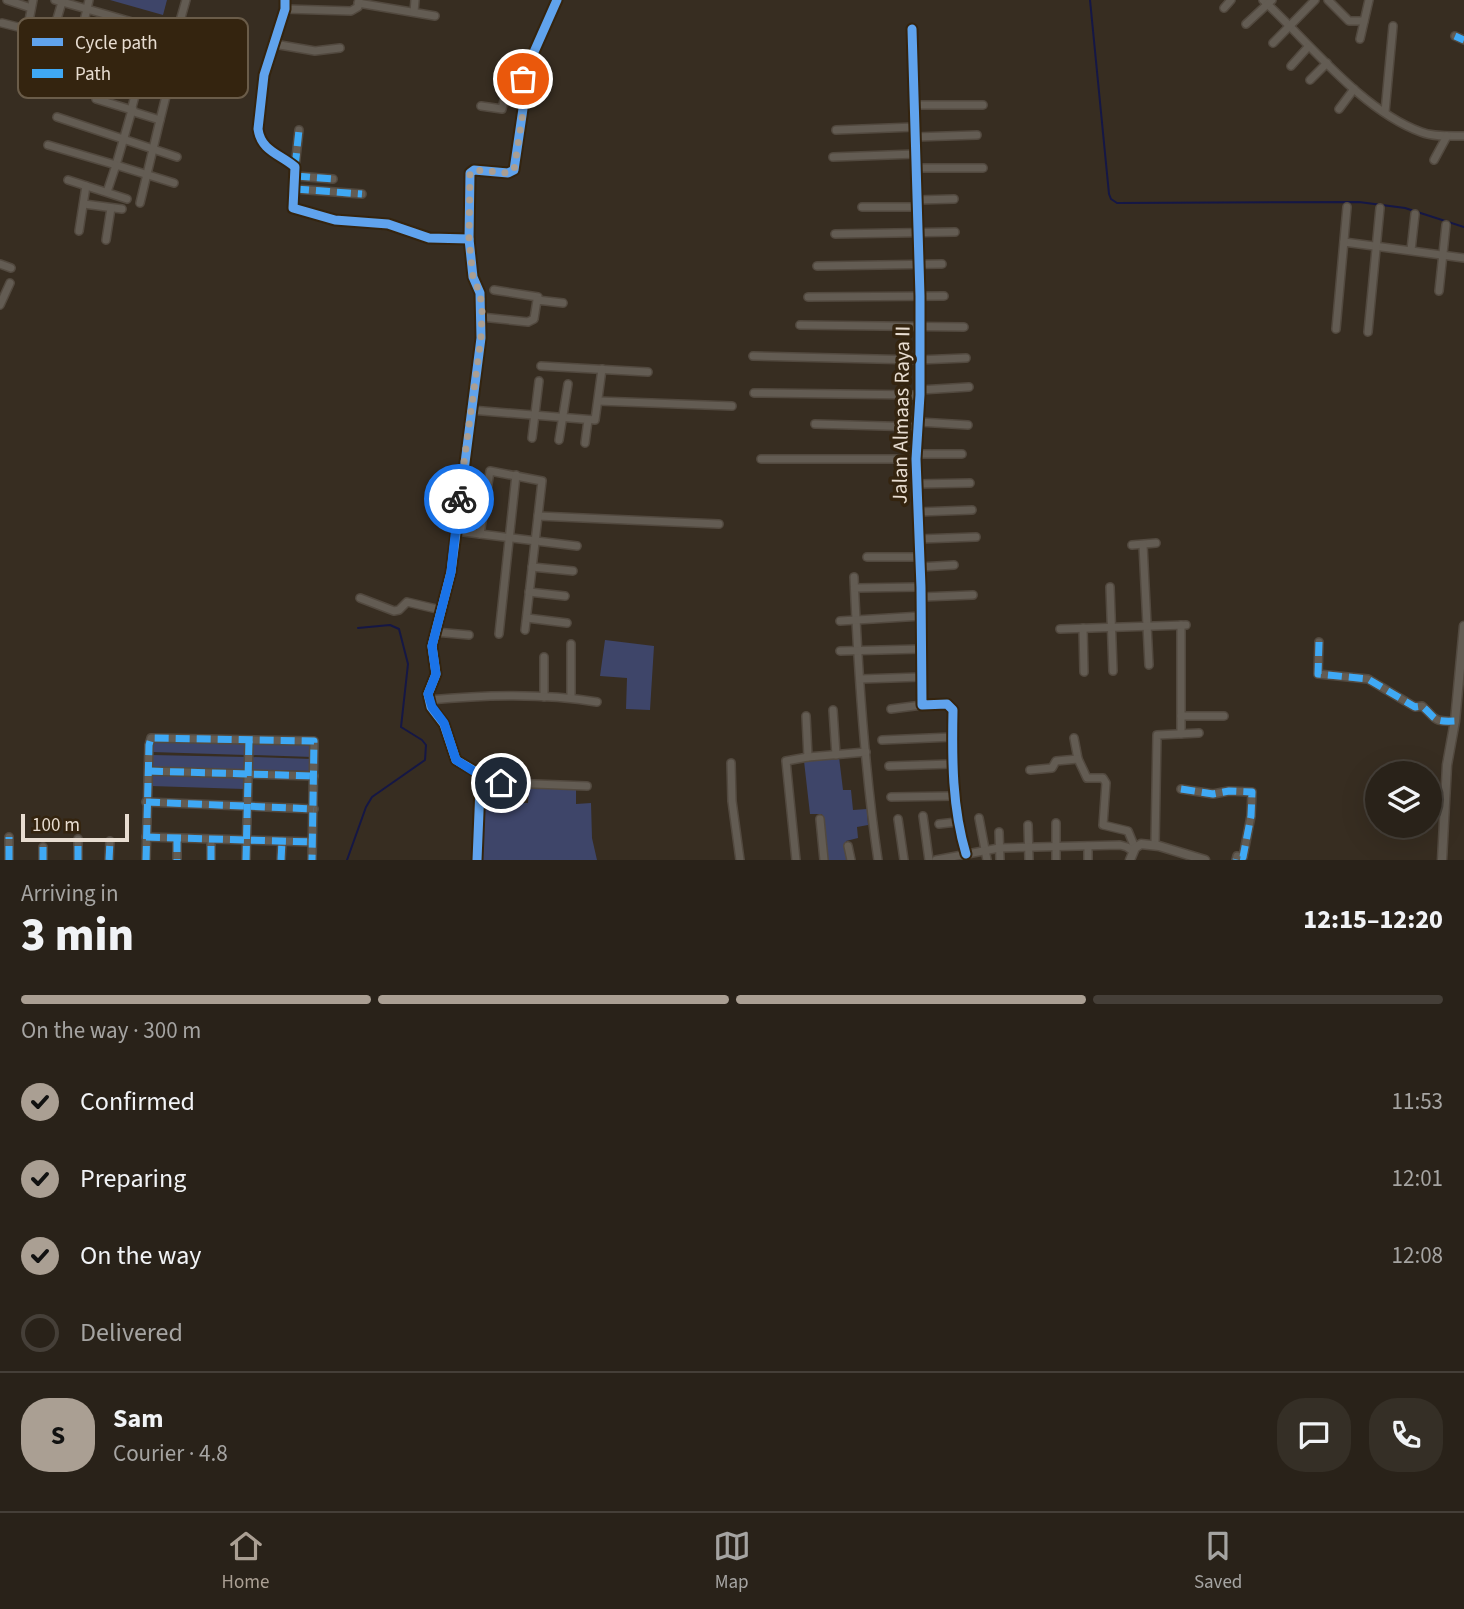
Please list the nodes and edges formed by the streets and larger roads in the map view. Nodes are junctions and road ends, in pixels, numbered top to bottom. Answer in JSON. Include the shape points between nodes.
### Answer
{"nodes":[{"id":1,"x":7,"y":0,"type":"edge"},
{"id":2,"x":89,"y":0,"type":"edge"},
{"id":3,"x":186,"y":0,"type":"edge"},
{"id":4,"x":415,"y":0,"type":"edge"},
{"id":5,"x":557,"y":0,"type":"edge"},
{"id":6,"x":1231,"y":0,"type":"edge"},
{"id":7,"x":1315,"y":0,"type":"edge"},
{"id":8,"x":1328,"y":0,"type":"edge"},
{"id":9,"x":1369,"y":0,"type":"edge"},
{"id":10,"x":59,"y":1,"type":"edge"},
{"id":11,"x":358,"y":1,"type":"edge"},
{"id":12,"x":1267,"y":1,"type":"edge"},
{"id":13,"x":32,"y":4,"type":"edge"},
{"id":14,"x":285,"y":4,"type":"edge"},
{"id":15,"x":385,"y":4,"type":"edge"},
{"id":16,"x":1224,"y":8,"type":"dead end"},
{"id":17,"x":87,"y":9,"type":"junction"},
{"id":18,"x":414,"y":12,"type":"junction"},
{"id":19,"x":435,"y":16,"type":"dead end"},
{"id":20,"x":85,"y":18,"type":"edge"},
{"id":21,"x":118,"y":18,"type":"edge"},
{"id":22,"x":182,"y":18,"type":"edge"},
{"id":23,"x":1364,"y":21,"type":"junction"},
{"id":24,"x":2,"y":23,"type":"dead end"},
{"id":25,"x":1246,"y":24,"type":"dead end"},
{"id":26,"x":1393,"y":26,"type":"dead end"},
{"id":27,"x":18,"y":27,"type":"edge"},
{"id":28,"x":1289,"y":27,"type":"junction"},
{"id":29,"x":912,"y":29,"type":"dead end"},
{"id":30,"x":1455,"y":36,"type":"dead end"},
{"id":31,"x":1360,"y":39,"type":"dead end"},
{"id":32,"x":1464,"y":40,"type":"edge"},
{"id":33,"x":1273,"y":43,"type":"dead end"},
{"id":34,"x":274,"y":44,"type":"junction"},
{"id":35,"x":1308,"y":47,"type":"junction"},
{"id":36,"x":340,"y":48,"type":"dead end"},
{"id":37,"x":1327,"y":63,"type":"junction"},
{"id":38,"x":1291,"y":66,"type":"dead end"},
{"id":39,"x":528,"y":80,"type":"junction"},
{"id":40,"x":1310,"y":80,"type":"dead end"},
{"id":41,"x":1354,"y":89,"type":"junction"},
{"id":42,"x":134,"y":98,"type":"edge"},
{"id":43,"x":165,"y":98,"type":"edge"},
{"id":44,"x":96,"y":99,"type":"dead end"},
{"id":45,"x":915,"y":105,"type":"junction"},
{"id":46,"x":481,"y":106,"type":"dead end"},
{"id":47,"x":983,"y":106,"type":"dead end"},
{"id":48,"x":1339,"y":109,"type":"dead end"},
{"id":49,"x":132,"y":110,"type":"junction"},
{"id":50,"x":1385,"y":112,"type":"junction"},
{"id":51,"x":57,"y":117,"type":"dead end"},
{"id":52,"x":160,"y":120,"type":"junction"},
{"id":53,"x":915,"y":127,"type":"junction"},
{"id":54,"x":299,"y":130,"type":"dead end"},
{"id":55,"x":836,"y":130,"type":"dead end"},
{"id":56,"x":977,"y":135,"type":"dead end"},
{"id":57,"x":1447,"y":136,"type":"junction"},
{"id":58,"x":1464,"y":136,"type":"edge"},
{"id":59,"x":915,"y":137,"type":"junction"},
{"id":60,"x":124,"y":138,"type":"junction"},
{"id":61,"x":48,"y":145,"type":"dead end"},
{"id":62,"x":154,"y":148,"type":"junction"},
{"id":63,"x":916,"y":154,"type":"junction"},
{"id":64,"x":177,"y":157,"type":"dead end"},
{"id":65,"x":833,"y":157,"type":"dead end"},
{"id":66,"x":1434,"y":160,"type":"dead end"},
{"id":67,"x":116,"y":165,"type":"junction"},
{"id":68,"x":295,"y":167,"type":"junction"},
{"id":69,"x":916,"y":168,"type":"junction"},
{"id":70,"x":983,"y":168,"type":"dead end"},
{"id":71,"x":147,"y":174,"type":"junction"},
{"id":72,"x":296,"y":176,"type":"junction"},
{"id":73,"x":333,"y":179,"type":"dead end"},
{"id":74,"x":68,"y":180,"type":"dead end"},
{"id":75,"x":174,"y":183,"type":"dead end"},
{"id":76,"x":86,"y":186,"type":"junction"},
{"id":77,"x":295,"y":188,"type":"junction"},
{"id":78,"x":107,"y":192,"type":"junction"},
{"id":79,"x":362,"y":194,"type":"dead end"},
{"id":80,"x":127,"y":199,"type":"dead end"},
{"id":81,"x":954,"y":199,"type":"dead end"},
{"id":82,"x":140,"y":203,"type":"dead end"},
{"id":83,"x":917,"y":203,"type":"junction"},
{"id":84,"x":84,"y":205,"type":"junction"},
{"id":85,"x":1347,"y":206,"type":"dead end"},
{"id":86,"x":862,"y":207,"type":"dead end"},
{"id":87,"x":111,"y":208,"type":"junction"},
{"id":88,"x":1380,"y":208,"type":"dead end"},
{"id":89,"x":122,"y":209,"type":"dead end"},
{"id":90,"x":1415,"y":214,"type":"dead end"},
{"id":91,"x":1446,"y":225,"type":"dead end"},
{"id":92,"x":79,"y":231,"type":"dead end"},
{"id":93,"x":955,"y":232,"type":"dead end"},
{"id":94,"x":835,"y":234,"type":"dead end"},
{"id":95,"x":918,"y":234,"type":"junction"},
{"id":96,"x":469,"y":239,"type":"junction"},
{"id":97,"x":106,"y":240,"type":"dead end"},
{"id":98,"x":1344,"y":242,"type":"junction"},
{"id":99,"x":1376,"y":246,"type":"junction"},
{"id":100,"x":1410,"y":250,"type":"junction"},
{"id":101,"x":1443,"y":254,"type":"junction"},
{"id":102,"x":1464,"y":258,"type":"edge"},
{"id":103,"x":0,"y":264,"type":"edge"},
{"id":104,"x":942,"y":264,"type":"dead end"},
{"id":105,"x":817,"y":265,"type":"dead end"},
{"id":106,"x":918,"y":265,"type":"junction"},
{"id":107,"x":11,"y":268,"type":"dead end"},
{"id":108,"x":10,"y":283,"type":"dead end"},
{"id":109,"x":539,"y":286,"type":"dead end"},
{"id":110,"x":494,"y":290,"type":"dead end"},
{"id":111,"x":1439,"y":291,"type":"dead end"},
{"id":112,"x":3,"y":292,"type":"edge"},
{"id":113,"x":920,"y":296,"type":"junction"},
{"id":114,"x":944,"y":296,"type":"dead end"},
{"id":115,"x":807,"y":297,"type":"dead end"},
{"id":116,"x":537,"y":298,"type":"junction"},
{"id":117,"x":563,"y":303,"type":"dead end"},
{"id":118,"x":0,"y":304,"type":"edge"},
{"id":119,"x":481,"y":317,"type":"junction"},
{"id":120,"x":800,"y":325,"type":"dead end"},
{"id":121,"x":964,"y":327,"type":"dead end"},
{"id":122,"x":919,"y":328,"type":"junction"},
{"id":123,"x":1336,"y":330,"type":"dead end"},
{"id":124,"x":1368,"y":332,"type":"dead end"},
{"id":125,"x":753,"y":356,"type":"dead end"},
{"id":126,"x":966,"y":358,"type":"dead end"},
{"id":127,"x":918,"y":360,"type":"junction"},
{"id":128,"x":541,"y":366,"type":"dead end"},
{"id":129,"x":602,"y":369,"type":"junction"},
{"id":130,"x":649,"y":372,"type":"dead end"},
{"id":131,"x":539,"y":382,"type":"dead end"},
{"id":132,"x":568,"y":384,"type":"dead end"},
{"id":133,"x":969,"y":387,"type":"dead end"},
{"id":134,"x":920,"y":392,"type":"junction"},
{"id":135,"x":754,"y":393,"type":"dead end"},
{"id":136,"x":598,"y":401,"type":"junction"},
{"id":137,"x":732,"y":406,"type":"dead end"},
{"id":138,"x":471,"y":410,"type":"junction"},
{"id":139,"x":533,"y":415,"type":"junction"},
{"id":140,"x":563,"y":418,"type":"junction"},
{"id":141,"x":588,"y":420,"type":"junction"},
{"id":142,"x":815,"y":424,"type":"dead end"},
{"id":143,"x":919,"y":425,"type":"junction"},
{"id":144,"x":968,"y":425,"type":"dead end"},
{"id":145,"x":532,"y":438,"type":"dead end"},
{"id":146,"x":559,"y":440,"type":"dead end"},
{"id":147,"x":585,"y":443,"type":"dead end"},
{"id":148,"x":962,"y":454,"type":"dead end"},
{"id":149,"x":916,"y":456,"type":"junction"},
{"id":150,"x":761,"y":459,"type":"dead end"},
{"id":151,"x":516,"y":475,"type":"junction"},
{"id":152,"x":970,"y":483,"type":"dead end"},
{"id":153,"x":916,"y":484,"type":"junction"},
{"id":154,"x":972,"y":510,"type":"dead end"},
{"id":155,"x":918,"y":512,"type":"junction"},
{"id":156,"x":538,"y":516,"type":"junction"},
{"id":157,"x":719,"y":524,"type":"dead end"},
{"id":158,"x":456,"y":531,"type":"junction"},
{"id":159,"x":480,"y":534,"type":"junction"},
{"id":160,"x":508,"y":537,"type":"junction"},
{"id":161,"x":976,"y":537,"type":"dead end"},
{"id":162,"x":919,"y":539,"type":"junction"},
{"id":163,"x":534,"y":541,"type":"junction"},
{"id":164,"x":1156,"y":543,"type":"dead end"},
{"id":165,"x":1132,"y":545,"type":"dead end"},
{"id":166,"x":1143,"y":545,"type":"junction"},
{"id":167,"x":578,"y":546,"type":"dead end"},
{"id":168,"x":920,"y":556,"type":"junction"},
{"id":169,"x":867,"y":557,"type":"dead end"},
{"id":170,"x":954,"y":565,"type":"dead end"},
{"id":171,"x":920,"y":566,"type":"junction"},
{"id":172,"x":532,"y":567,"type":"junction"},
{"id":173,"x":573,"y":571,"type":"dead end"},
{"id":174,"x":855,"y":577,"type":"dead end"},
{"id":175,"x":921,"y":587,"type":"junction"},
{"id":176,"x":1110,"y":587,"type":"dead end"},
{"id":177,"x":855,"y":588,"type":"junction"},
{"id":178,"x":529,"y":592,"type":"junction"},
{"id":179,"x":973,"y":595,"type":"dead end"},
{"id":180,"x":565,"y":596,"type":"dead end"},
{"id":181,"x":921,"y":597,"type":"junction"},
{"id":182,"x":360,"y":598,"type":"dead end"},
{"id":183,"x":441,"y":610,"type":"junction"},
{"id":184,"x":922,"y":616,"type":"junction"},
{"id":185,"x":527,"y":618,"type":"junction"},
{"id":186,"x":857,"y":620,"type":"junction"},
{"id":187,"x":840,"y":621,"type":"dead end"},
{"id":188,"x":566,"y":623,"type":"dead end"},
{"id":189,"x":1464,"y":625,"type":"edge"},
{"id":190,"x":1146,"y":626,"type":"junction"},
{"id":191,"x":1112,"y":627,"type":"junction"},
{"id":192,"x":1083,"y":628,"type":"junction"},
{"id":193,"x":1060,"y":629,"type":"dead end"},
{"id":194,"x":525,"y":630,"type":"dead end"},
{"id":195,"x":435,"y":632,"type":"junction"},
{"id":196,"x":499,"y":634,"type":"dead end"},
{"id":197,"x":469,"y":635,"type":"dead end"},
{"id":198,"x":1320,"y":642,"type":"dead end"},
{"id":199,"x":571,"y":644,"type":"dead end"},
{"id":200,"x":922,"y":649,"type":"junction"},
{"id":201,"x":857,"y":650,"type":"junction"},
{"id":202,"x":840,"y":651,"type":"dead end"},
{"id":203,"x":544,"y":657,"type":"dead end"},
{"id":204,"x":1149,"y":665,"type":"dead end"},
{"id":205,"x":1114,"y":671,"type":"dead end"},
{"id":206,"x":1084,"y":672,"type":"dead end"},
{"id":207,"x":922,"y":677,"type":"junction"},
{"id":208,"x":860,"y":679,"type":"junction"},
{"id":209,"x":571,"y":697,"type":"junction"},
{"id":210,"x":544,"y":698,"type":"junction"},
{"id":211,"x":429,"y":700,"type":"junction"},
{"id":212,"x":597,"y":702,"type":"dead end"},
{"id":213,"x":922,"y":705,"type":"junction"},
{"id":214,"x":891,"y":709,"type":"dead end"},
{"id":215,"x":833,"y":710,"type":"dead end"},
{"id":216,"x":806,"y":716,"type":"dead end"},
{"id":217,"x":1181,"y":716,"type":"junction"},
{"id":218,"x":1224,"y":716,"type":"dead end"},
{"id":219,"x":1455,"y":721,"type":"junction"},
{"id":220,"x":1199,"y":733,"type":"dead end"},
{"id":221,"x":1181,"y":734,"type":"junction"},
{"id":222,"x":953,"y":737,"type":"junction"},
{"id":223,"x":1074,"y":738,"type":"dead end"},
{"id":224,"x":249,"y":740,"type":"junction"},
{"id":225,"x":882,"y":740,"type":"dead end"},
{"id":226,"x":866,"y":752,"type":"junction"},
{"id":227,"x":836,"y":755,"type":"junction"},
{"id":228,"x":808,"y":757,"type":"junction"},
{"id":229,"x":1079,"y":759,"type":"junction"},
{"id":230,"x":731,"y":763,"type":"dead end"},
{"id":231,"x":953,"y":764,"type":"junction"},
{"id":232,"x":888,"y":766,"type":"dead end"},
{"id":233,"x":1030,"y":770,"type":"dead end"},
{"id":234,"x":149,"y":771,"type":"junction"},
{"id":235,"x":248,"y":773,"type":"junction"},
{"id":236,"x":314,"y":776,"type":"junction"},
{"id":237,"x":479,"y":782,"type":"junction"},
{"id":238,"x":587,"y":786,"type":"dead end"},
{"id":239,"x":1181,"y":789,"type":"dead end"},
{"id":240,"x":955,"y":796,"type":"junction"},
{"id":241,"x":891,"y":797,"type":"dead end"},
{"id":242,"x":146,"y":802,"type":"junction"},
{"id":243,"x":248,"y":806,"type":"junction"},
{"id":244,"x":314,"y":809,"type":"junction"},
{"id":245,"x":923,"y":816,"type":"dead end"},
{"id":246,"x":979,"y":818,"type":"dead end"},
{"id":247,"x":820,"y":819,"type":"dead end"},
{"id":248,"x":898,"y":819,"type":"dead end"},
{"id":249,"x":957,"y":822,"type":"junction"},
{"id":250,"x":1056,"y":823,"type":"dead end"},
{"id":251,"x":939,"y":824,"type":"dead end"},
{"id":252,"x":1028,"y":825,"type":"dead end"},
{"id":253,"x":999,"y":832,"type":"dead end"},
{"id":254,"x":9,"y":837,"type":"dead end"},
{"id":255,"x":146,"y":837,"type":"junction"},
{"id":256,"x":177,"y":838,"type":"junction"},
{"id":257,"x":78,"y":839,"type":"dead end"},
{"id":258,"x":211,"y":839,"type":"junction"},
{"id":259,"x":247,"y":840,"type":"junction"},
{"id":260,"x":110,"y":841,"type":"dead end"},
{"id":261,"x":282,"y":841,"type":"junction"},
{"id":262,"x":312,"y":842,"type":"junction"},
{"id":263,"x":1155,"y":845,"type":"junction"},
{"id":264,"x":43,"y":846,"type":"dead end"},
{"id":265,"x":848,"y":846,"type":"dead end"},
{"id":266,"x":1088,"y":846,"type":"junction"},
{"id":267,"x":1028,"y":847,"type":"junction"},
{"id":268,"x":1056,"y":847,"type":"junction"},
{"id":269,"x":999,"y":848,"type":"junction"},
{"id":270,"x":985,"y":851,"type":"junction"},
{"id":271,"x":1132,"y":853,"type":"edge"},
{"id":272,"x":963,"y":857,"type":"edge"},
{"id":273,"x":9,"y":860,"type":"edge"},
{"id":274,"x":43,"y":860,"type":"edge"},
{"id":275,"x":78,"y":860,"type":"edge"},
{"id":276,"x":110,"y":860,"type":"edge"},
{"id":277,"x":146,"y":860,"type":"edge"},
{"id":278,"x":177,"y":860,"type":"edge"},
{"id":279,"x":211,"y":860,"type":"edge"},
{"id":280,"x":246,"y":860,"type":"edge"},
{"id":281,"x":281,"y":860,"type":"edge"},
{"id":282,"x":312,"y":860,"type":"edge"},
{"id":283,"x":477,"y":860,"type":"edge"},
{"id":284,"x":740,"y":860,"type":"edge"},
{"id":285,"x":796,"y":860,"type":"edge"},
{"id":286,"x":824,"y":860,"type":"edge"},
{"id":287,"x":850,"y":860,"type":"edge"},
{"id":288,"x":878,"y":860,"type":"edge"},
{"id":289,"x":904,"y":860,"type":"edge"},
{"id":290,"x":929,"y":860,"type":"edge"},
{"id":291,"x":936,"y":860,"type":"edge"},
{"id":292,"x":987,"y":860,"type":"edge"},
{"id":293,"x":1000,"y":860,"type":"edge"},
{"id":294,"x":1029,"y":860,"type":"edge"},
{"id":295,"x":1056,"y":860,"type":"edge"},
{"id":296,"x":1088,"y":860,"type":"edge"},
{"id":297,"x":1205,"y":860,"type":"edge"},
{"id":298,"x":1236,"y":860,"type":"edge"},
{"id":299,"x":1443,"y":860,"type":"edge"}],
"edges":[{"from":1,"to":13,"type":"street"},
{"from":2,"to":17,"type":"street"},
{"from":3,"to":22,"type":"street"},
{"from":4,"to":18,"type":"street"},
{"from":5,"to":39,"type":"street","via":[[534,50]]},
{"from":6,"to":16,"type":"street"},
{"from":7,"to":28,"type":"street"},
{"from":8,"to":23,"type":"street","via":[[1343,17]]},
{"from":9,"to":23,"type":"street"},
{"from":10,"to":17,"type":"street"},
{"from":11,"to":14,"type":"street","via":[[351,11]]},
{"from":11,"to":15,"type":"street"},
{"from":12,"to":25,"type":"street"},
{"from":12,"to":28,"type":"street"},
{"from":14,"to":34,"type":"street"},
{"from":15,"to":18,"type":"street"},
{"from":17,"to":20,"type":"street"},
{"from":17,"to":21,"type":"street"},
{"from":18,"to":19,"type":"street"},
{"from":23,"to":31,"type":"street"},
{"from":24,"to":27,"type":"street"},
{"from":26,"to":50,"type":"street"},
{"from":28,"to":33,"type":"street"},
{"from":28,"to":35,"type":"street"},
{"from":29,"to":45,"type":"street","name":"Jalan Almaas Raya II"},
{"from":30,"to":32,"type":"street"},
{"from":34,"to":36,"type":"street","via":[[315,51]]},
{"from":34,"to":68,"type":"street","via":[[260,95],[259,137],[264,146]]},
{"from":35,"to":37,"type":"street"},
{"from":35,"to":38,"type":"street"},
{"from":37,"to":40,"type":"street"},
{"from":37,"to":41,"type":"street"},
{"from":39,"to":46,"type":"street","via":[[509,78],[502,109]]},
{"from":39,"to":96,"type":"street","via":[[514,170],[471,171]]},
{"from":41,"to":48,"type":"street"},
{"from":41,"to":50,"type":"street"},
{"from":42,"to":49,"type":"street"},
{"from":43,"to":52,"type":"street"},
{"from":44,"to":49,"type":"street"},
{"from":45,"to":47,"type":"street"},
{"from":45,"to":53,"type":"street","name":"Jalan Almaas Raya II"},
{"from":49,"to":52,"type":"street"},
{"from":49,"to":60,"type":"street"},
{"from":50,"to":57,"type":"street","via":[[1421,132]]},
{"from":51,"to":60,"type":"street"},
{"from":52,"to":62,"type":"street"},
{"from":53,"to":55,"type":"street"},
{"from":53,"to":59,"type":"street","name":"Jalan Almaas Raya II"},
{"from":54,"to":68,"type":"street"},
{"from":56,"to":59,"type":"street"},
{"from":57,"to":58,"type":"street"},
{"from":57,"to":66,"type":"street"},
{"from":59,"to":63,"type":"street","name":"Jalan Almaas Raya II"},
{"from":60,"to":62,"type":"street"},
{"from":60,"to":67,"type":"street"},
{"from":61,"to":67,"type":"street"},
{"from":62,"to":64,"type":"street"},
{"from":62,"to":71,"type":"street"},
{"from":63,"to":65,"type":"street"},
{"from":63,"to":69,"type":"street","name":"Jalan Almaas Raya II"},
{"from":67,"to":71,"type":"street"},
{"from":67,"to":78,"type":"street"},
{"from":68,"to":72,"type":"street"},
{"from":69,"to":70,"type":"street"},
{"from":69,"to":83,"type":"street","name":"Jalan Almaas Raya II"},
{"from":71,"to":75,"type":"street"},
{"from":71,"to":82,"type":"street"},
{"from":72,"to":73,"type":"street"},
{"from":72,"to":77,"type":"street"},
{"from":74,"to":76,"type":"street"},
{"from":76,"to":78,"type":"street"},
{"from":76,"to":84,"type":"street"},
{"from":77,"to":79,"type":"street"},
{"from":77,"to":96,"type":"street","via":[[293,208],[326,219],[381,222],[429,238]]},
{"from":78,"to":80,"type":"street"},
{"from":81,"to":83,"type":"street"},
{"from":83,"to":86,"type":"street"},
{"from":83,"to":95,"type":"street","name":"Jalan Almaas Raya II"},
{"from":84,"to":87,"type":"street"},
{"from":84,"to":92,"type":"street"},
{"from":85,"to":98,"type":"street"},
{"from":87,"to":89,"type":"street"},
{"from":87,"to":97,"type":"street"},
{"from":88,"to":99,"type":"street"},
{"from":90,"to":100,"type":"street"},
{"from":91,"to":101,"type":"street"},
{"from":93,"to":95,"type":"street"},
{"from":94,"to":95,"type":"street"},
{"from":95,"to":106,"type":"street","name":"Jalan Almaas Raya II"},
{"from":96,"to":119,"type":"street"},
{"from":98,"to":99,"type":"street"},
{"from":98,"to":123,"type":"street"},
{"from":99,"to":100,"type":"street"},
{"from":99,"to":124,"type":"street"},
{"from":100,"to":101,"type":"street"},
{"from":101,"to":102,"type":"street"},
{"from":101,"to":111,"type":"street"},
{"from":103,"to":107,"type":"street"},
{"from":104,"to":106,"type":"street"},
{"from":105,"to":106,"type":"street"},
{"from":106,"to":113,"type":"street","name":"Jalan Almaas Raya II"},
{"from":108,"to":112,"type":"street"},
{"from":109,"to":116,"type":"street"},
{"from":110,"to":116,"type":"street"},
{"from":112,"to":118,"type":"street"},
{"from":113,"to":114,"type":"street"},
{"from":113,"to":115,"type":"street"},
{"from":113,"to":122,"type":"street","name":"Jalan Almaas Raya II"},
{"from":116,"to":117,"type":"street"},
{"from":116,"to":119,"type":"street","via":[[532,321]]},
{"from":119,"to":138,"type":"street"},
{"from":120,"to":122,"type":"street"},
{"from":121,"to":122,"type":"street"},
{"from":122,"to":127,"type":"street","name":"Jalan Almaas Raya II"},
{"from":125,"to":127,"type":"street"},
{"from":126,"to":127,"type":"street"},
{"from":127,"to":134,"type":"street","name":"Jalan Almaas Raya II"},
{"from":128,"to":129,"type":"street"},
{"from":129,"to":130,"type":"street"},
{"from":129,"to":136,"type":"street"},
{"from":131,"to":139,"type":"street"},
{"from":132,"to":140,"type":"street"},
{"from":133,"to":134,"type":"street"},
{"from":134,"to":135,"type":"street"},
{"from":134,"to":143,"type":"street","name":"Jalan Almaas Raya II"},
{"from":136,"to":137,"type":"street"},
{"from":136,"to":141,"type":"street","via":[[595,420]]},
{"from":138,"to":139,"type":"street"},
{"from":138,"to":158,"type":"street"},
{"from":139,"to":140,"type":"street"},
{"from":139,"to":145,"type":"street"},
{"from":140,"to":141,"type":"street"},
{"from":140,"to":146,"type":"street"},
{"from":141,"to":147,"type":"street"},
{"from":142,"to":143,"type":"street"},
{"from":143,"to":144,"type":"street"},
{"from":143,"to":149,"type":"street","name":"Jalan Almaas Raya II"},
{"from":148,"to":149,"type":"street"},
{"from":149,"to":150,"type":"street"},
{"from":149,"to":153,"type":"street","name":"Jalan Almaas Raya II"},
{"from":151,"to":156,"type":"street","via":[[542,481]]},
{"from":151,"to":159,"type":"street","via":[[488,474]]},
{"from":151,"to":160,"type":"street"},
{"from":152,"to":153,"type":"street"},
{"from":153,"to":155,"type":"street","name":"Jalan Almaas Raya II"},
{"from":154,"to":155,"type":"street"},
{"from":155,"to":162,"type":"street","name":"Jalan Almaas Raya II"},
{"from":156,"to":157,"type":"street"},
{"from":156,"to":163,"type":"street"},
{"from":158,"to":159,"type":"street"},
{"from":158,"to":183,"type":"street"},
{"from":159,"to":160,"type":"street"},
{"from":160,"to":163,"type":"street"},
{"from":160,"to":196,"type":"street"},
{"from":161,"to":162,"type":"street"},
{"from":162,"to":168,"type":"street","name":"Jalan Almaas Raya II"},
{"from":163,"to":167,"type":"street"},
{"from":163,"to":172,"type":"street"},
{"from":164,"to":166,"type":"street"},
{"from":165,"to":166,"type":"street"},
{"from":166,"to":190,"type":"street"},
{"from":168,"to":169,"type":"street"},
{"from":168,"to":171,"type":"street","name":"Jalan Almaas Raya II"},
{"from":170,"to":171,"type":"street"},
{"from":171,"to":175,"type":"street","name":"Jalan Almaas Raya II"},
{"from":172,"to":173,"type":"street"},
{"from":172,"to":178,"type":"street"},
{"from":174,"to":177,"type":"street"},
{"from":175,"to":177,"type":"street"},
{"from":175,"to":181,"type":"street","name":"Jalan Almaas Raya II"},
{"from":176,"to":191,"type":"street"},
{"from":177,"to":186,"type":"street"},
{"from":178,"to":180,"type":"street"},
{"from":178,"to":185,"type":"street"},
{"from":179,"to":181,"type":"street"},
{"from":181,"to":184,"type":"street","name":"Jalan Almaas Raya II"},
{"from":182,"to":183,"type":"street","via":[[394,611],[407,602]]},
{"from":183,"to":195,"type":"street"},
{"from":184,"to":186,"type":"street"},
{"from":184,"to":200,"type":"street","name":"Jalan Almaas Raya II"},
{"from":185,"to":188,"type":"street"},
{"from":185,"to":194,"type":"street"},
{"from":186,"to":187,"type":"street"},
{"from":186,"to":201,"type":"street"},
{"from":189,"to":219,"type":"street"},
{"from":190,"to":191,"type":"street"},
{"from":190,"to":204,"type":"street"},
{"from":190,"to":217,"type":"street","via":[[1183,625]]},
{"from":191,"to":192,"type":"street"},
{"from":191,"to":205,"type":"street"},
{"from":192,"to":193,"type":"street"},
{"from":192,"to":206,"type":"street"},
{"from":195,"to":197,"type":"street"},
{"from":195,"to":211,"type":"street","via":[[432,655],[436,674]]},
{"from":198,"to":219,"type":"street","via":[[1318,674],[1368,679],[1415,707],[1422,706],[1437,722]]},
{"from":199,"to":209,"type":"street"},
{"from":200,"to":201,"type":"street"},
{"from":200,"to":207,"type":"street","name":"Jalan Almaas Raya II"},
{"from":201,"to":202,"type":"street"},
{"from":201,"to":208,"type":"street"},
{"from":203,"to":210,"type":"street"},
{"from":207,"to":208,"type":"street"},
{"from":207,"to":213,"type":"street","name":"Jalan Almaas Raya II"},
{"from":208,"to":226,"type":"street"},
{"from":209,"to":210,"type":"street"},
{"from":209,"to":212,"type":"street"},
{"from":210,"to":211,"type":"street"},
{"from":211,"to":237,"type":"street","via":[[444,723],[456,760],[478,774]]},
{"from":213,"to":214,"type":"street"},
{"from":213,"to":222,"type":"street","via":[[951,706]]},
{"from":215,"to":227,"type":"street"},
{"from":216,"to":228,"type":"street"},
{"from":217,"to":218,"type":"street"},
{"from":217,"to":221,"type":"street"},
{"from":219,"to":299,"type":"street","via":[[1447,765]]},
{"from":220,"to":221,"type":"street"},
{"from":221,"to":263,"type":"street","via":[[1157,735]]},
{"from":222,"to":225,"type":"street"},
{"from":222,"to":231,"type":"street"},
{"from":223,"to":229,"type":"street"},
{"from":224,"to":234,"type":"street","via":[[151,738]]},
{"from":224,"to":235,"type":"street"},
{"from":224,"to":236,"type":"street","via":[[314,741]]},
{"from":226,"to":227,"type":"street"},
{"from":226,"to":288,"type":"street"},
{"from":227,"to":228,"type":"street"},
{"from":228,"to":285,"type":"street","via":[[786,764]]},
{"from":229,"to":233,"type":"street"},
{"from":229,"to":271,"type":"street","via":[[1087,778],[1103,778],[1106,783],[1103,825],[1128,831]]},
{"from":230,"to":284,"type":"street"},
{"from":231,"to":232,"type":"street"},
{"from":231,"to":240,"type":"street"},
{"from":234,"to":235,"type":"street"},
{"from":234,"to":242,"type":"street"},
{"from":235,"to":236,"type":"street"},
{"from":235,"to":243,"type":"street"},
{"from":236,"to":244,"type":"street"},
{"from":237,"to":238,"type":"street"},
{"from":237,"to":283,"type":"street"},
{"from":239,"to":298,"type":"street","via":[[1252,793],[1243,857]]},
{"from":240,"to":241,"type":"street"},
{"from":240,"to":249,"type":"street"},
{"from":242,"to":243,"type":"street"},
{"from":242,"to":255,"type":"street"},
{"from":243,"to":244,"type":"street"},
{"from":243,"to":259,"type":"street"},
{"from":244,"to":262,"type":"street"},
{"from":245,"to":290,"type":"street"},
{"from":246,"to":270,"type":"street"},
{"from":247,"to":286,"type":"street"},
{"from":248,"to":289,"type":"street"},
{"from":249,"to":251,"type":"street"},
{"from":249,"to":272,"type":"street"},
{"from":250,"to":268,"type":"street"},
{"from":252,"to":267,"type":"street"},
{"from":253,"to":269,"type":"street"},
{"from":254,"to":273,"type":"street"},
{"from":255,"to":256,"type":"street"},
{"from":255,"to":277,"type":"street"},
{"from":256,"to":258,"type":"street"},
{"from":256,"to":278,"type":"street"},
{"from":257,"to":275,"type":"street"},
{"from":258,"to":259,"type":"street"},
{"from":258,"to":279,"type":"street"},
{"from":259,"to":261,"type":"street"},
{"from":259,"to":280,"type":"street"},
{"from":260,"to":276,"type":"street"},
{"from":261,"to":262,"type":"street"},
{"from":261,"to":281,"type":"street"},
{"from":262,"to":282,"type":"street"},
{"from":263,"to":271,"type":"street","via":[[1141,844]]},
{"from":263,"to":297,"type":"street"},
{"from":264,"to":274,"type":"street"},
{"from":265,"to":287,"type":"street"},
{"from":266,"to":268,"type":"street"},
{"from":266,"to":271,"type":"street","via":[[1127,846]]},
{"from":266,"to":296,"type":"street"},
{"from":267,"to":268,"type":"street"},
{"from":267,"to":269,"type":"street"},
{"from":267,"to":294,"type":"street"},
{"from":268,"to":295,"type":"street"},
{"from":269,"to":270,"type":"street"},
{"from":269,"to":293,"type":"street"},
{"from":270,"to":272,"type":"street"},
{"from":270,"to":292,"type":"street"},
{"from":272,"to":291,"type":"street"}]}
